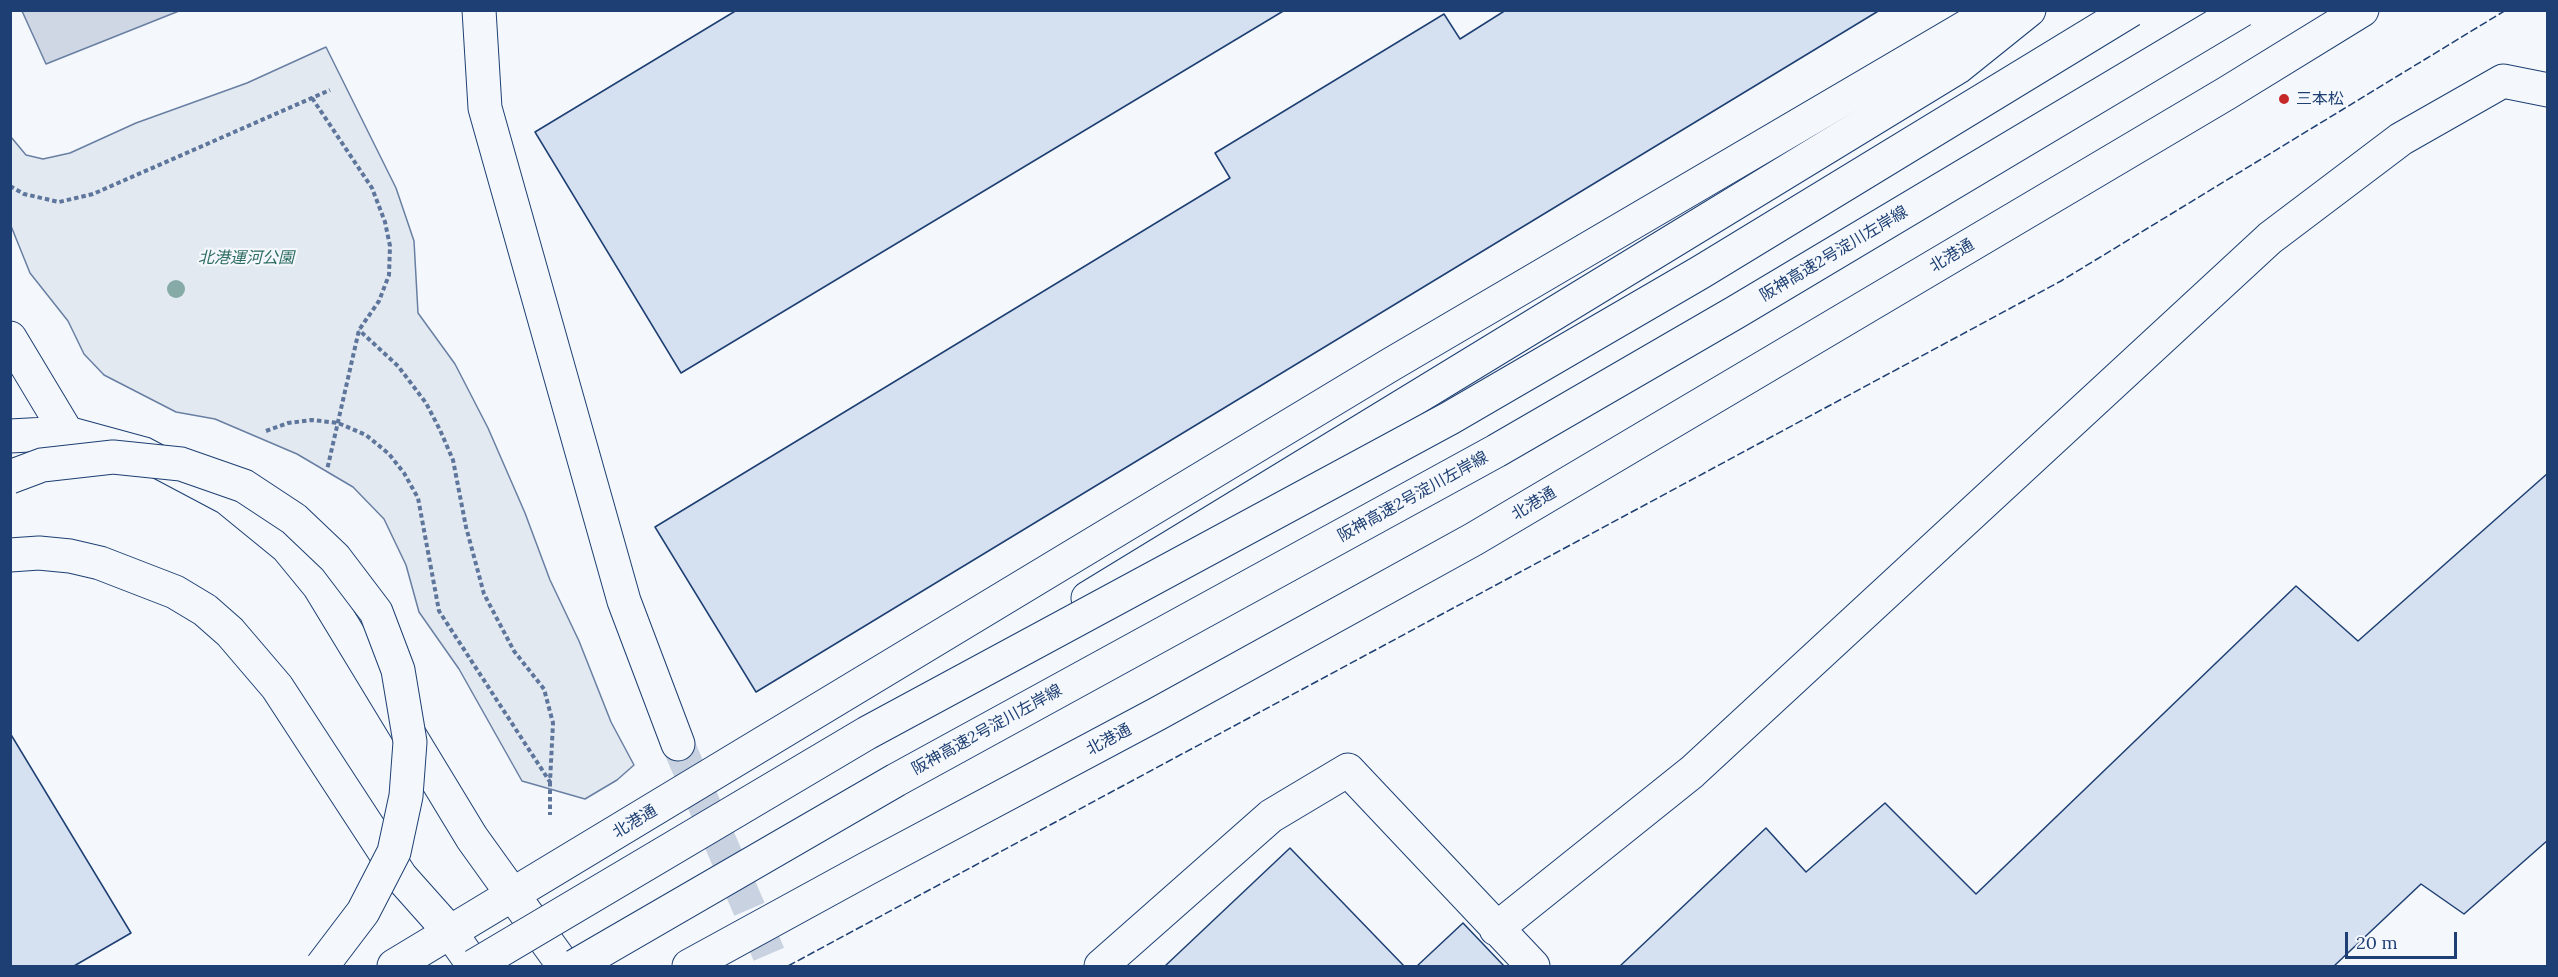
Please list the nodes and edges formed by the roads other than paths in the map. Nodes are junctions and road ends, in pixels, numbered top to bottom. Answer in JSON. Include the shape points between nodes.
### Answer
{"nodes":[{"id":1,"x":480,"y":10,"type":"edge"},
{"id":2,"x":1995,"y":10,"type":"edge"},
{"id":3,"x":2029,"y":10,"type":"edge"},
{"id":4,"x":2131,"y":10,"type":"edge"},
{"id":5,"x":2241,"y":10,"type":"edge"},
{"id":6,"x":2362,"y":10,"type":"edge"},
{"id":7,"x":2547,"y":90,"type":"edge"},
{"id":8,"x":10,"y":338,"type":"edge"},
{"id":9,"x":67,"y":433,"type":"junction"},
{"id":10,"x":10,"y":436,"type":"edge"},
{"id":11,"x":10,"y":477,"type":"edge"},
{"id":12,"x":10,"y":555,"type":"edge"},
{"id":13,"x":867,"y":733,"type":"junction"},
{"id":14,"x":678,"y":744,"type":"tunnel mouth"},
{"id":15,"x":512,"y":896,"type":"junction"},
{"id":16,"x":1496,"y":929,"type":"junction"},
{"id":17,"x":450,"y":932,"type":"junction"},
{"id":18,"x":322,"y":966,"type":"edge"},
{"id":19,"x":394,"y":966,"type":"edge"},
{"id":20,"x":474,"y":966,"type":"edge"},
{"id":21,"x":564,"y":966,"type":"edge"},
{"id":22,"x":575,"y":966,"type":"edge"},
{"id":23,"x":689,"y":966,"type":"edge"},
{"id":24,"x":1101,"y":966,"type":"edge"},
{"id":25,"x":1533,"y":966,"type":"edge"}],
"edges":[{"from":1,"to":14,"type":"main road","via":[[486,108],[624,601]]},
{"from":2,"to":15,"type":"main road","name":"北港通","via":[[1390,365]]},
{"from":3,"to":13,"type":"main road","bridge":true,"via":[[1958,67]]},
{"from":4,"to":13,"type":"main road","bridge":true,"via":[[1701,272],[1450,418]]},
{"from":5,"to":22,"type":"main road","name":"阪神高速2号淀川左岸線","bridge":true,"via":[[1496,451],[896,780]]},
{"from":6,"to":23,"type":"main road","name":"北港通","via":[[1474,539]]},
{"from":7,"to":16,"type":"main road","via":[[2503,81],[2402,139],[2270,238],[1692,772]]},
{"from":8,"to":9,"type":"main road"},
{"from":9,"to":10,"type":"main road"},
{"from":9,"to":15,"type":"main road","via":[[144,453],[227,498],[287,547],[319,586],[472,838]]},
{"from":11,"to":18,"type":"main road","bridge":true,"via":[[42,465],[113,457],[181,464],[244,486],[294,519],[335,558],[376,612],[398,670],[410,742],[406,796],[394,852],[363,912]]},
{"from":12,"to":17,"type":"main road","via":[[39,553],[100,563],[175,592],[205,610],[230,632],[277,687],[401,877]]},
{"from":13,"to":20,"type":"main road","bridge":true},
{"from":15,"to":17,"type":"main road","name":"北港通"},
{"from":15,"to":21,"type":"main road"},
{"from":16,"to":24,"type":"main road","via":[[1348,770],[1271,816]]},
{"from":16,"to":25,"type":"main road"},
{"from":17,"to":19,"type":"main road"},
{"from":17,"to":20,"type":"main road"}]}
